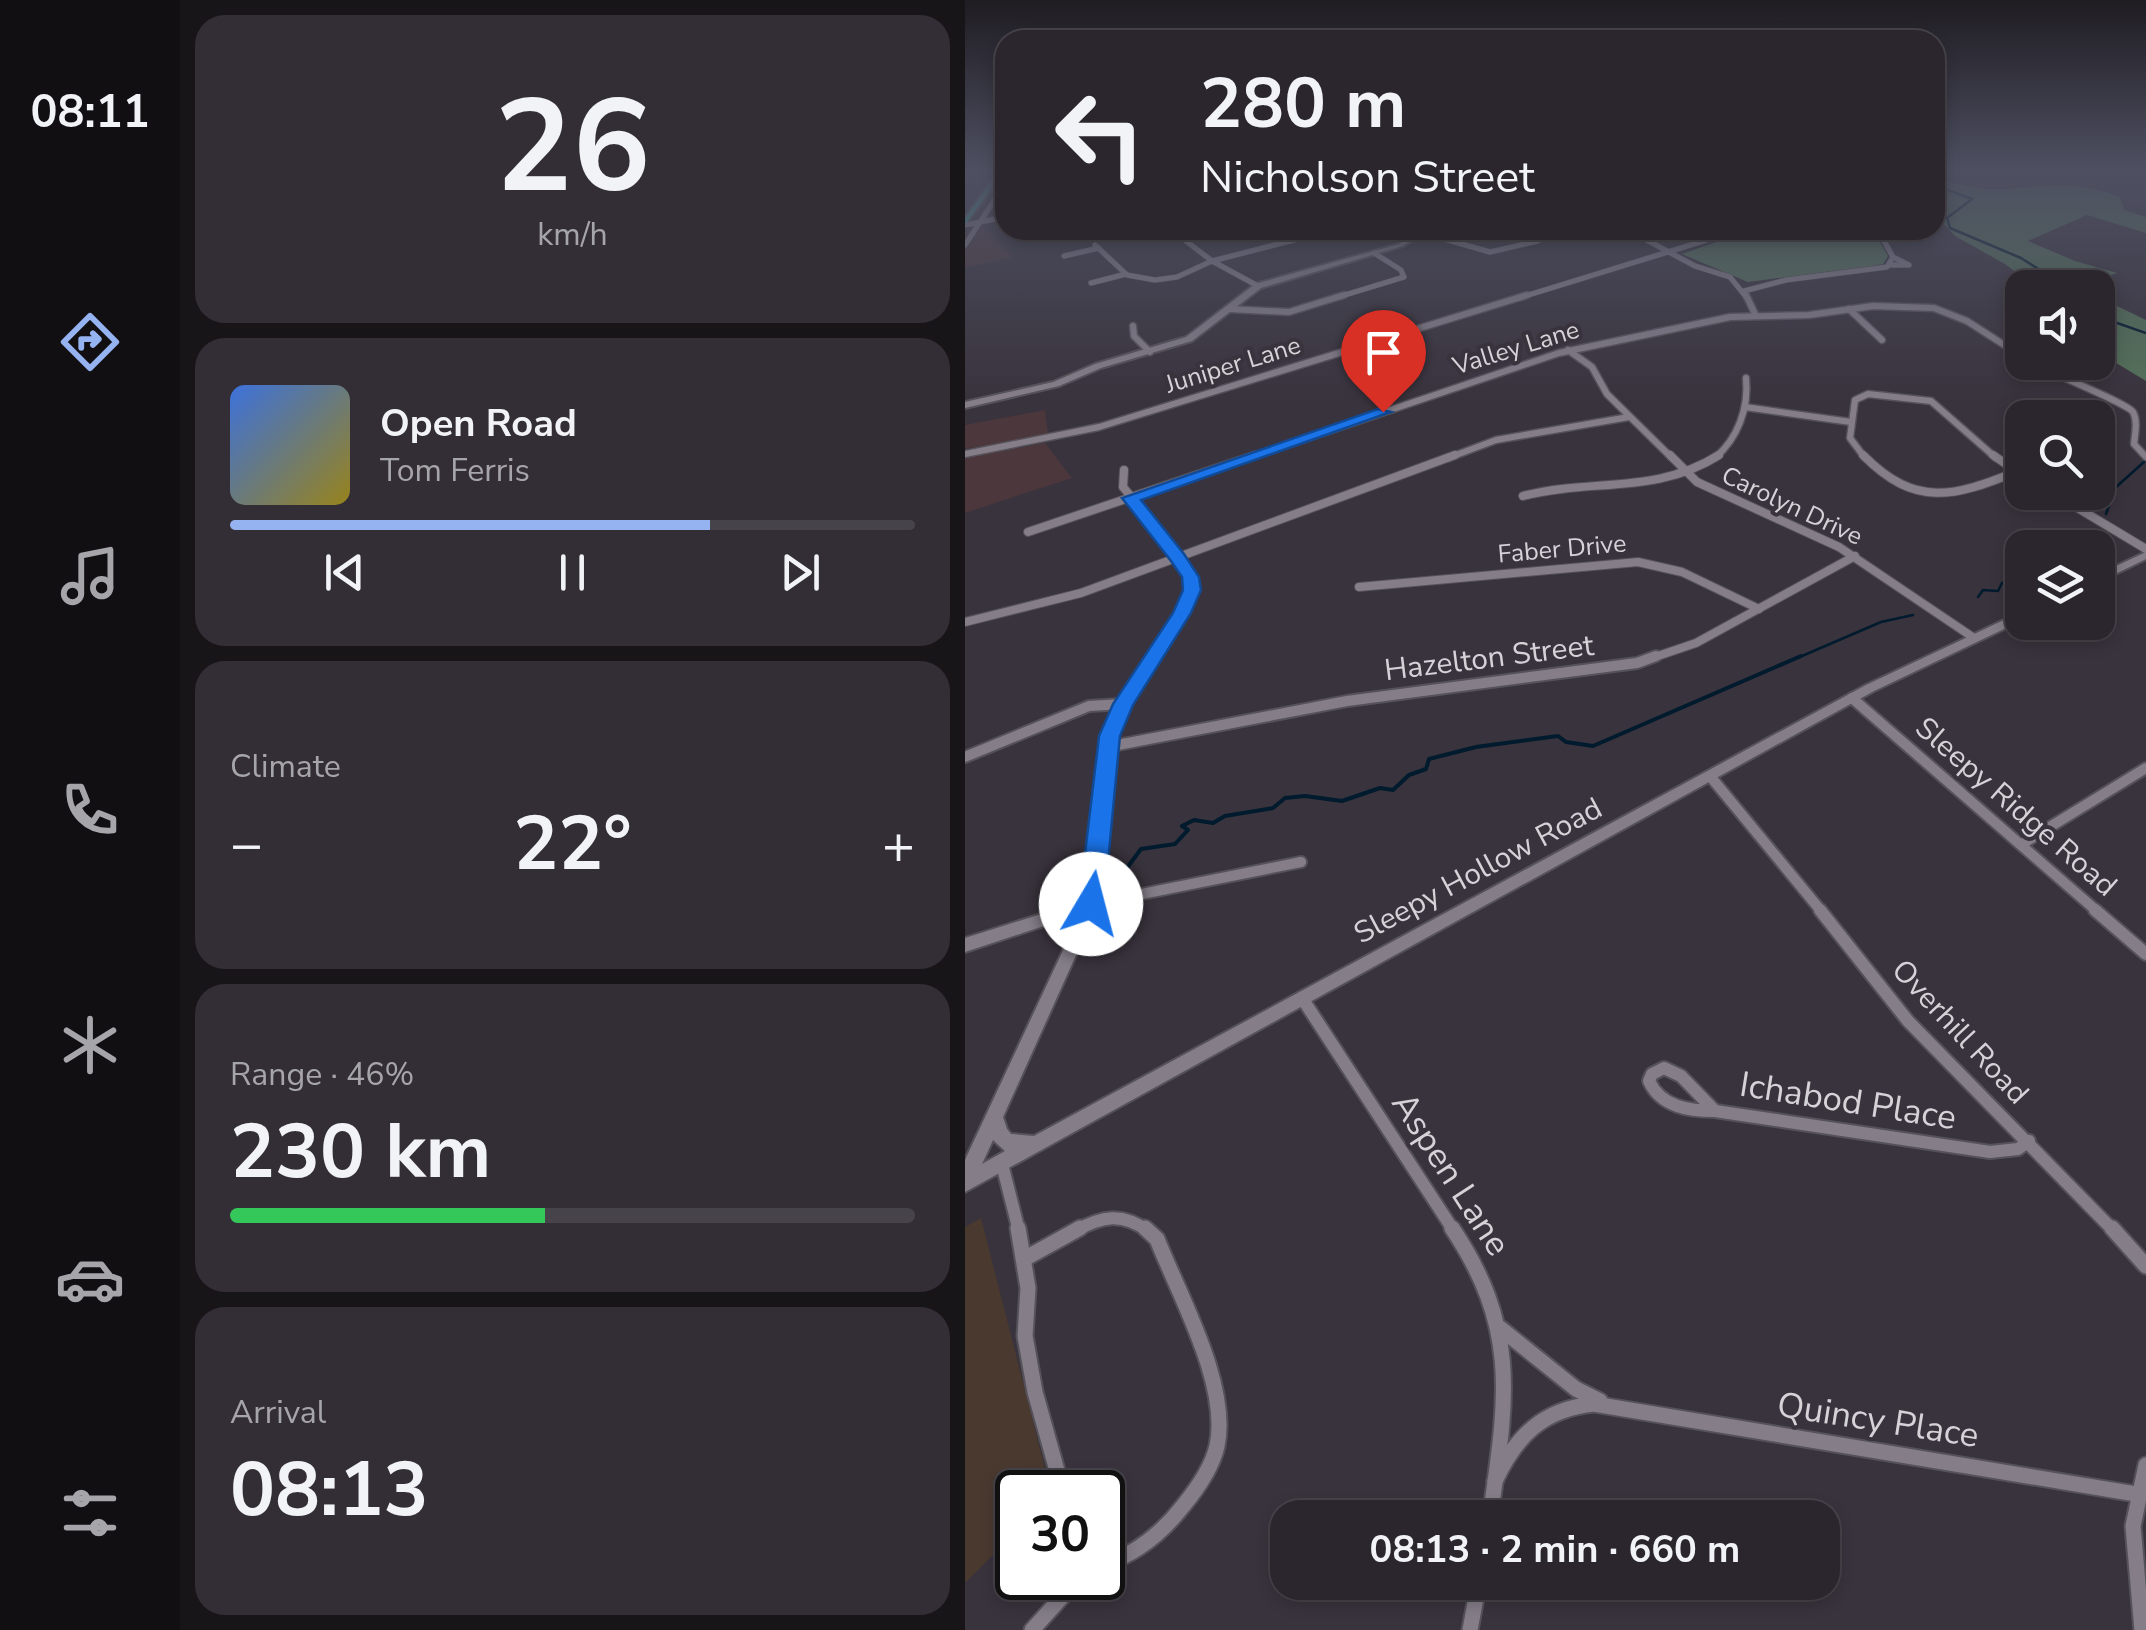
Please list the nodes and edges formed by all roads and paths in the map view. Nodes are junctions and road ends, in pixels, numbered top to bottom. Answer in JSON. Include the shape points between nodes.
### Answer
{"nodes":[{"id":1,"x":1192,"y":246,"type":"edge"},
{"id":2,"x":1270,"y":246,"type":"edge"},
{"id":3,"x":1396,"y":246,"type":"edge"},
{"id":4,"x":1474,"y":246,"type":"edge"},
{"id":5,"x":1516,"y":246,"type":"edge"},
{"id":6,"x":1658,"y":246,"type":"edge"},
{"id":7,"x":1688,"y":246,"type":"edge"},
{"id":8,"x":1887,"y":246,"type":"edge"},
{"id":9,"x":1669,"y":252,"type":"junction"},
{"id":10,"x":1373,"y":253,"type":"junction"},
{"id":11,"x":1064,"y":256,"type":"dead end"},
{"id":12,"x":1893,"y":257,"type":"junction"},
{"id":13,"x":1211,"y":261,"type":"junction"},
{"id":14,"x":1890,"y":265,"type":"junction"},
{"id":15,"x":1126,"y":274,"type":"junction"},
{"id":16,"x":1091,"y":283,"type":"dead end"},
{"id":17,"x":1258,"y":286,"type":"junction"},
{"id":18,"x":1744,"y":291,"type":"junction"},
{"id":19,"x":1849,"y":308,"type":"junction"},
{"id":20,"x":1229,"y":309,"type":"junction"},
{"id":21,"x":1756,"y":316,"type":"junction"},
{"id":22,"x":1133,"y":326,"type":"dead end"},
{"id":23,"x":1882,"y":340,"type":"dead end"},
{"id":24,"x":2005,"y":346,"type":"edge"},
{"id":25,"x":1568,"y":350,"type":"junction"},
{"id":26,"x":1149,"y":352,"type":"junction"},
{"id":27,"x":1746,"y":378,"type":"dead end"},
{"id":28,"x":2063,"y":380,"type":"edge"},
{"id":29,"x":965,"y":404,"type":"edge"},
{"id":30,"x":1745,"y":407,"type":"junction"},
{"id":31,"x":1629,"y":417,"type":"junction"},
{"id":32,"x":1851,"y":422,"type":"junction"},
{"id":33,"x":965,"y":454,"type":"edge"},
{"id":34,"x":2146,"y":457,"type":"edge"},
{"id":35,"x":2005,"y":464,"type":"edge"},
{"id":36,"x":1124,"y":470,"type":"dead end"},
{"id":37,"x":1685,"y":473,"type":"junction"},
{"id":38,"x":2005,"y":479,"type":"edge"},
{"id":39,"x":1523,"y":496,"type":"dead end"},
{"id":40,"x":1130,"y":498,"type":"junction"},
{"id":41,"x":2080,"y":510,"type":"edge"},
{"id":42,"x":1028,"y":532,"type":"dead end"},
{"id":43,"x":2146,"y":552,"type":"edge"},
{"id":44,"x":1855,"y":556,"type":"junction"},
{"id":45,"x":1178,"y":558,"type":"junction"},
{"id":46,"x":2115,"y":570,"type":"edge"},
{"id":47,"x":1359,"y":587,"type":"dead end"},
{"id":48,"x":1759,"y":609,"type":"junction"},
{"id":49,"x":965,"y":622,"type":"edge"},
{"id":50,"x":2005,"y":623,"type":"edge"},
{"id":51,"x":1974,"y":638,"type":"junction"},
{"id":52,"x":1852,"y":698,"type":"junction"},
{"id":53,"x":1123,"y":704,"type":"junction"},
{"id":54,"x":1107,"y":747,"type":"junction"},
{"id":55,"x":965,"y":757,"type":"edge"},
{"id":56,"x":2146,"y":768,"type":"edge"},
{"id":57,"x":1710,"y":776,"type":"junction"},
{"id":58,"x":2022,"y":844,"type":"junction"},
{"id":59,"x":1301,"y":862,"type":"dead end"},
{"id":60,"x":1091,"y":904,"type":"junction"},
{"id":61,"x":965,"y":945,"type":"edge"},
{"id":62,"x":2146,"y":954,"type":"edge"},
{"id":63,"x":1302,"y":998,"type":"junction"},
{"id":64,"x":1715,"y":1111,"type":"junction"},
{"id":65,"x":995,"y":1118,"type":"junction"},
{"id":66,"x":2029,"y":1141,"type":"junction"},
{"id":67,"x":1039,"y":1143,"type":"junction"},
{"id":68,"x":1002,"y":1164,"type":"junction"},
{"id":69,"x":965,"y":1182,"type":"edge"},
{"id":70,"x":1024,"y":1259,"type":"junction"},
{"id":71,"x":2146,"y":1266,"type":"edge"},
{"id":72,"x":1500,"y":1328,"type":"junction"},
{"id":73,"x":1611,"y":1404,"type":"junction"},
{"id":74,"x":2146,"y":1465,"type":"edge"},
{"id":75,"x":1057,"y":1470,"type":"edge"},
{"id":76,"x":1495,"y":1481,"type":"junction"},
{"id":77,"x":2136,"y":1494,"type":"junction"},
{"id":78,"x":1492,"y":1500,"type":"edge"},
{"id":79,"x":1125,"y":1559,"type":"edge"},
{"id":80,"x":1059,"y":1600,"type":"edge"},
{"id":81,"x":1476,"y":1600,"type":"edge"},
{"id":82,"x":1032,"y":1630,"type":"edge"},
{"id":83,"x":1470,"y":1630,"type":"edge"},
{"id":84,"x":2142,"y":1630,"type":"edge"}],
"edges":[{"from":1,"to":13,"type":"street"},
{"from":2,"to":13,"type":"street"},
{"from":3,"to":10,"type":"main road"},
{"from":4,"to":5,"type":"street","via":[[1495,252]]},
{"from":6,"to":9,"type":"street"},
{"from":7,"to":9,"type":"street","name":"Juniper Lane"},
{"from":8,"to":12,"type":"street"},
{"from":9,"to":18,"type":"street","via":[[1729,277]]},
{"from":9,"to":33,"type":"street","name":"Juniper Lane","via":[[1099,427]]},
{"from":10,"to":17,"type":"main road"},
{"from":10,"to":20,"type":"street","via":[[1404,277],[1289,312]]},
{"from":11,"to":15,"type":"street","via":[[1097,247]]},
{"from":12,"to":14,"type":"street"},
{"from":12,"to":14,"type":"street","via":[[1909,264]]},
{"from":13,"to":15,"type":"street","via":[[1169,279]]},
{"from":13,"to":17,"type":"street"},
{"from":14,"to":18,"type":"street"},
{"from":15,"to":16,"type":"street"},
{"from":17,"to":20,"type":"main road"},
{"from":18,"to":21,"type":"street"},
{"from":19,"to":21,"type":"street","name":"Valley Lane"},
{"from":19,"to":23,"type":"street"},
{"from":19,"to":24,"type":"street","name":"Valley Lane","via":[[1943,310]]},
{"from":20,"to":26,"type":"main road","via":[[1196,336]]},
{"from":21,"to":25,"type":"street","name":"Valley Lane"},
{"from":22,"to":26,"type":"street","via":[[1133,336]]},
{"from":25,"to":31,"type":"street","name":"Carolyn Drive","via":[[1592,367]]},
{"from":25,"to":40,"type":"street","name":"Valley Lane"},
{"from":26,"to":29,"type":"main road","via":[[1056,384]]},
{"from":27,"to":30,"type":"street"},
{"from":28,"to":34,"type":"street","via":[[2130,407],[2135,444]]},
{"from":30,"to":32,"type":"street"},
{"from":30,"to":37,"type":"street","via":[[1729,446]]},
{"from":31,"to":37,"type":"street","name":"Carolyn Drive"},
{"from":31,"to":45,"type":"street","via":[[1486,443]]},
{"from":32,"to":35,"type":"street","via":[[1862,395],[1926,399]]},
{"from":32,"to":38,"type":"street","via":[[1851,438],[1865,459],[1930,491],[1958,494]]},
{"from":36,"to":40,"type":"street"},
{"from":37,"to":39,"type":"street","via":[[1665,481]]},
{"from":37,"to":44,"type":"street","name":"Carolyn Drive"},
{"from":40,"to":42,"type":"street","name":"Valley Lane"},
{"from":40,"to":45,"type":"street"},
{"from":41,"to":43,"type":"street"},
{"from":43,"to":46,"type":"main road"},
{"from":44,"to":48,"type":"street","name":"Hazelton Street"},
{"from":44,"to":51,"type":"street","name":"Carolyn Drive"},
{"from":45,"to":49,"type":"street","via":[[1042,606]]},
{"from":45,"to":53,"type":"street","via":[[1193,584],[1190,598]]},
{"from":47,"to":48,"type":"street","name":"Faber Drive","via":[[1638,562],[1682,572]]},
{"from":48,"to":54,"type":"street","name":"Hazelton Street","via":[[1696,643],[1637,664],[1347,701]]},
{"from":50,"to":51,"type":"main road","name":"Sleepy Hollow Road"},
{"from":51,"to":52,"type":"main road","name":"Sleepy Hollow Road"},
{"from":52,"to":57,"type":"main road","name":"Sleepy Hollow Road"},
{"from":52,"to":58,"type":"street","name":"Sleepy Ridge Road"},
{"from":53,"to":54,"type":"street"},
{"from":53,"to":55,"type":"street","via":[[1089,706]]},
{"from":54,"to":60,"type":"street"},
{"from":56,"to":58,"type":"street"},
{"from":57,"to":63,"type":"main road","name":"Sleepy Hollow Road"},
{"from":57,"to":66,"type":"street","name":"Overhill Road","via":[[1908,1021]]},
{"from":58,"to":62,"type":"street","name":"Sleepy Ridge Road"},
{"from":59,"to":60,"type":"street"},
{"from":60,"to":61,"type":"main road"},
{"from":60,"to":65,"type":"main road"},
{"from":63,"to":67,"type":"main road","name":"Sleepy Hollow Road"},
{"from":63,"to":72,"type":"street","name":"Aspen Lane","via":[[1468,1249]]},
{"from":64,"to":64,"type":"street","name":"Ichabod Place","via":[[1671,1070],[1651,1074],[1651,1088],[1664,1101]]},
{"from":64,"to":66,"type":"street","name":"Ichabod Place","via":[[1990,1152]]},
{"from":65,"to":67,"type":"main road","via":[[1007,1143]]},
{"from":65,"to":69,"type":"main road"},
{"from":66,"to":71,"type":"street","name":"Overhill Road"},
{"from":67,"to":68,"type":"main road","name":"Sleepy Hollow Road"},
{"from":68,"to":69,"type":"main road","name":"Sleepy Hollow Road"},
{"from":68,"to":70,"type":"street"},
{"from":70,"to":75,"type":"street","via":[[1025,1336]]},
{"from":70,"to":79,"type":"street","via":[[1099,1218],[1144,1225],[1157,1239],[1213,1384],[1218,1441],[1198,1486]]},
{"from":72,"to":73,"type":"street","name":"Quincy Place","via":[[1575,1389]]},
{"from":72,"to":76,"type":"street","name":"Aspen Lane","via":[[1505,1373]]},
{"from":73,"to":76,"type":"street","name":"Quincy Place","via":[[1569,1404],[1539,1419],[1513,1444]]},
{"from":73,"to":77,"type":"street","name":"Quincy Place"},
{"from":74,"to":77,"type":"street"},
{"from":76,"to":78,"type":"street","name":"Aspen Lane"},
{"from":77,"to":84,"type":"street","via":[[2133,1546]]},
{"from":80,"to":82,"type":"street"},
{"from":81,"to":83,"type":"street"}]}
